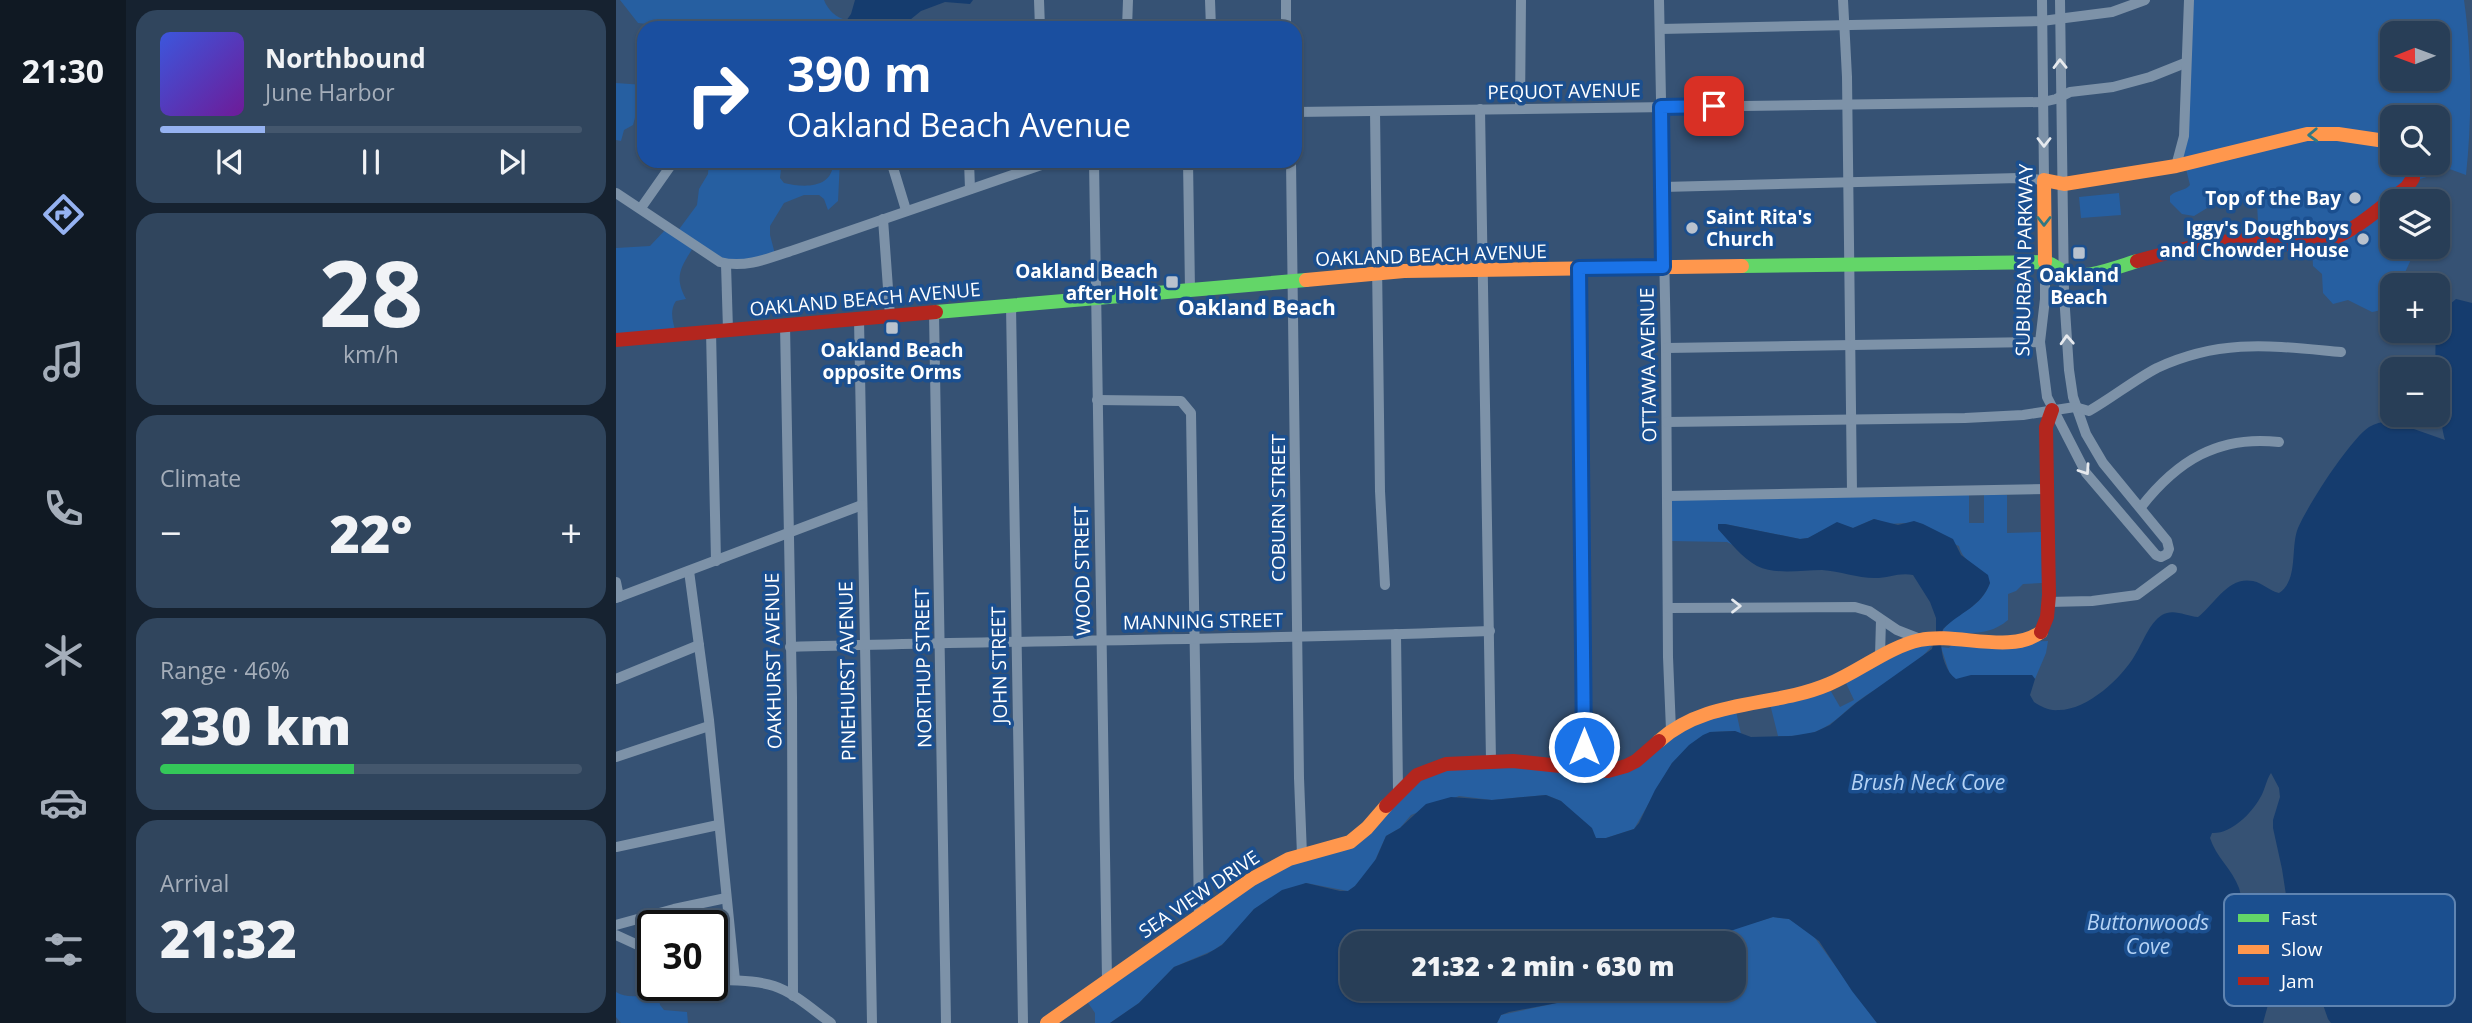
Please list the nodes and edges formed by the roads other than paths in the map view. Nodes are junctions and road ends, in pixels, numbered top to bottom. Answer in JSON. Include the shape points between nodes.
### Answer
{"nodes":[{"id":1,"x":1039,"y":0,"type":"edge"},
{"id":2,"x":1128,"y":0,"type":"edge"},
{"id":3,"x":1210,"y":0,"type":"edge"},
{"id":4,"x":1286,"y":0,"type":"edge"},
{"id":5,"x":1521,"y":0,"type":"edge"},
{"id":6,"x":1659,"y":0,"type":"edge"},
{"id":7,"x":1843,"y":0,"type":"edge"},
{"id":8,"x":2042,"y":0,"type":"edge"},
{"id":9,"x":2060,"y":0,"type":"edge"},
{"id":10,"x":2145,"y":0,"type":"edge"},
{"id":11,"x":2189,"y":0,"type":"edge"},
{"id":12,"x":2060,"y":20,"type":"junction"},
{"id":13,"x":1040,"y":21,"type":"edge"},
{"id":14,"x":1127,"y":21,"type":"edge"},
{"id":15,"x":1211,"y":21,"type":"edge"},
{"id":16,"x":1286,"y":21,"type":"edge"},
{"id":17,"x":2042,"y":21,"type":"junction"},
{"id":18,"x":1844,"y":26,"type":"junction"},
{"id":19,"x":1660,"y":29,"type":"junction"},
{"id":20,"x":2185,"y":63,"type":"junction"},
{"id":21,"x":2061,"y":96,"type":"junction"},
{"id":22,"x":2043,"y":102,"type":"junction"},
{"id":23,"x":1847,"y":104,"type":"junction"},
{"id":24,"x":1661,"y":107,"type":"junction"},
{"id":25,"x":1520,"y":108,"type":"junction"},
{"id":26,"x":1480,"y":109,"type":"junction"},
{"id":27,"x":1375,"y":111,"type":"junction"},
{"id":28,"x":1302,"y":112,"type":"edge"},
{"id":29,"x":2380,"y":140,"type":"edge"},
{"id":30,"x":2176,"y":166,"type":"junction"},
{"id":31,"x":669,"y":168,"type":"edge"},
{"id":32,"x":893,"y":168,"type":"edge"},
{"id":33,"x":969,"y":168,"type":"edge"},
{"id":34,"x":1028,"y":168,"type":"edge"},
{"id":35,"x":1094,"y":168,"type":"edge"},
{"id":36,"x":1188,"y":168,"type":"edge"},
{"id":37,"x":1291,"y":168,"type":"edge"},
{"id":38,"x":2413,"y":175,"type":"edge"},
{"id":39,"x":2044,"y":180,"type":"junction"},
{"id":40,"x":1848,"y":182,"type":"junction"},
{"id":41,"x":2064,"y":184,"type":"junction"},
{"id":42,"x":1663,"y":187,"type":"junction"},
{"id":43,"x":970,"y":189,"type":"junction"},
{"id":44,"x":617,"y":195,"type":"edge"},
{"id":45,"x":641,"y":208,"type":"junction"},
{"id":46,"x":906,"y":211,"type":"junction"},
{"id":47,"x":884,"y":219,"type":"junction"},
{"id":48,"x":2045,"y":262,"type":"junction"},
{"id":49,"x":726,"y":264,"type":"junction"},
{"id":50,"x":1849,"y":264,"type":"junction"},
{"id":51,"x":1663,"y":267,"type":"junction"},
{"id":52,"x":1579,"y":268,"type":"junction"},
{"id":53,"x":1483,"y":270,"type":"junction"},
{"id":54,"x":1377,"y":273,"type":"junction"},
{"id":55,"x":2065,"y":273,"type":"junction"},
{"id":56,"x":1294,"y":281,"type":"junction"},
{"id":57,"x":1190,"y":290,"type":"junction"},
{"id":58,"x":1095,"y":299,"type":"junction"},
{"id":59,"x":1011,"y":306,"type":"junction"},
{"id":60,"x":934,"y":313,"type":"junction"},
{"id":61,"x":890,"y":316,"type":"junction"},
{"id":62,"x":859,"y":319,"type":"junction"},
{"id":63,"x":785,"y":326,"type":"junction"},
{"id":64,"x":728,"y":330,"type":"junction"},
{"id":65,"x":711,"y":331,"type":"junction"},
{"id":66,"x":616,"y":340,"type":"edge"},
{"id":67,"x":2040,"y":342,"type":"junction"},
{"id":68,"x":1849,"y":345,"type":"junction"},
{"id":69,"x":1666,"y":348,"type":"junction"},
{"id":70,"x":2342,"y":352,"type":"dead end"},
{"id":71,"x":1097,"y":400,"type":"junction"},
{"id":72,"x":2075,"y":407,"type":"junction"},
{"id":73,"x":2052,"y":410,"type":"junction"},
{"id":74,"x":1851,"y":419,"type":"junction"},
{"id":75,"x":1667,"y":422,"type":"junction"},
{"id":76,"x":2278,"y":442,"type":"dead end"},
{"id":77,"x":2046,"y":489,"type":"junction"},
{"id":78,"x":1852,"y":492,"type":"junction"},
{"id":79,"x":1668,"y":496,"type":"junction"},
{"id":80,"x":862,"y":505,"type":"junction"},
{"id":81,"x":2141,"y":507,"type":"junction"},
{"id":82,"x":788,"y":534,"type":"junction"},
{"id":83,"x":716,"y":561,"type":"junction"},
{"id":84,"x":2172,"y":569,"type":"dead end"},
{"id":85,"x":689,"y":571,"type":"junction"},
{"id":86,"x":616,"y":582,"type":"edge"},
{"id":87,"x":1385,"y":585,"type":"dead end"},
{"id":88,"x":617,"y":597,"type":"edge"},
{"id":89,"x":2048,"y":602,"type":"junction"},
{"id":90,"x":1668,"y":607,"type":"junction"},
{"id":91,"x":1881,"y":620,"type":"junction"},
{"id":92,"x":1490,"y":631,"type":"junction"},
{"id":93,"x":1396,"y":634,"type":"junction"},
{"id":94,"x":1297,"y":636,"type":"junction"},
{"id":95,"x":1926,"y":639,"type":"junction"},
{"id":96,"x":1195,"y":640,"type":"junction"},
{"id":97,"x":1101,"y":641,"type":"junction"},
{"id":98,"x":939,"y":642,"type":"junction"},
{"id":99,"x":1016,"y":642,"type":"junction"},
{"id":100,"x":864,"y":645,"type":"junction"},
{"id":101,"x":699,"y":646,"type":"junction"},
{"id":102,"x":790,"y":647,"type":"junction"},
{"id":103,"x":1880,"y":656,"type":"junction"},
{"id":104,"x":616,"y":678,"type":"edge"},
{"id":105,"x":709,"y":726,"type":"junction"},
{"id":106,"x":1671,"y":730,"type":"junction"},
{"id":107,"x":616,"y":757,"type":"edge"},
{"id":108,"x":1491,"y":761,"type":"junction"},
{"id":109,"x":1584,"y":771,"type":"junction"},
{"id":110,"x":1398,"y":791,"type":"junction"},
{"id":111,"x":718,"y":825,"type":"junction"},
{"id":112,"x":616,"y":847,"type":"edge"},
{"id":113,"x":1302,"y":855,"type":"junction"},
{"id":114,"x":726,"y":898,"type":"junction"},
{"id":115,"x":1199,"y":916,"type":"junction"},
{"id":116,"x":616,"y":925,"type":"edge"},
{"id":117,"x":616,"y":935,"type":"edge"},
{"id":118,"x":637,"y":945,"type":"edge"},
{"id":119,"x":728,"y":979,"type":"edge"},
{"id":120,"x":735,"y":980,"type":"junction"},
{"id":121,"x":1107,"y":980,"type":"junction"},
{"id":122,"x":793,"y":996,"type":"junction"},
{"id":123,"x":831,"y":1023,"type":"edge"},
{"id":124,"x":872,"y":1023,"type":"edge"},
{"id":125,"x":946,"y":1023,"type":"edge"},
{"id":126,"x":1023,"y":1023,"type":"edge"},
{"id":127,"x":1047,"y":1023,"type":"edge"}],
"edges":[{"from":1,"to":13,"type":"street"},
{"from":2,"to":14,"type":"street"},
{"from":3,"to":15,"type":"street"},
{"from":4,"to":16,"type":"street"},
{"from":5,"to":25,"type":"street"},
{"from":6,"to":19,"type":"street","name":"OTTAWA AVENUE"},
{"from":7,"to":18,"type":"street"},
{"from":8,"to":17,"type":"street","name":"SUBURBAN PARKWAY"},
{"from":9,"to":12,"type":"street","name":"SUBURBAN PARKWAY"},
{"from":10,"to":12,"type":"street","via":[[2112,12]]},
{"from":11,"to":20,"type":"street"},
{"from":12,"to":17,"type":"street"},
{"from":21,"to":12,"type":"street","name":"SUBURBAN PARKWAY","one_way":true},
{"from":17,"to":18,"type":"street"},
{"from":17,"to":22,"type":"street","name":"SUBURBAN PARKWAY"},
{"from":18,"to":19,"type":"street"},
{"from":18,"to":23,"type":"street"},
{"from":19,"to":24,"type":"street","name":"OTTAWA AVENUE"},
{"from":20,"to":21,"type":"street","name":"PEQUOT AVENUE","via":[[2126,83]]},
{"from":20,"to":30,"type":"street","via":[[2184,135]]},
{"from":21,"to":22,"type":"street","name":"PEQUOT AVENUE"},
{"from":21,"to":41,"type":"street","name":"SUBURBAN PARKWAY"},
{"from":22,"to":23,"type":"street","name":"PEQUOT AVENUE"},
{"from":22,"to":39,"type":"street","name":"SUBURBAN PARKWAY","one_way":true},
{"from":23,"to":24,"type":"street","name":"PEQUOT AVENUE"},
{"from":23,"to":40,"type":"street"},
{"from":24,"to":25,"type":"street","name":"PEQUOT AVENUE"},
{"from":24,"to":42,"type":"street","name":"OTTAWA AVENUE"},
{"from":25,"to":26,"type":"street","name":"PEQUOT AVENUE"},
{"from":26,"to":27,"type":"street","name":"PEQUOT AVENUE"},
{"from":26,"to":53,"type":"street"},
{"from":27,"to":28,"type":"street","name":"PEQUOT AVENUE"},
{"from":27,"to":54,"type":"street"},
{"from":29,"to":30,"type":"street","one_way":true,"via":[[2299,135]]},
{"from":30,"to":41,"type":"street"},
{"from":31,"to":45,"type":"street"},
{"from":32,"to":46,"type":"street"},
{"from":33,"to":43,"type":"street"},
{"from":34,"to":43,"type":"street"},
{"from":35,"to":58,"type":"street","name":"WOOD STREET"},
{"from":36,"to":57,"type":"street"},
{"from":37,"to":56,"type":"street","name":"COBURN STREET"},
{"from":38,"to":55,"type":"street","name":"OAKLAND BEACH AVENUE","via":[[2407,187],[2347,232],[2325,242],[2203,243],[2092,275]]},
{"from":39,"to":40,"type":"street"},
{"from":39,"to":41,"type":"street"},
{"from":39,"to":48,"type":"street","name":"SUBURBAN PARKWAY","one_way":true},
{"from":40,"to":42,"type":"street"},
{"from":40,"to":50,"type":"street"},
{"from":41,"to":55,"type":"street","name":"SUBURBAN PARKWAY"},
{"from":42,"to":51,"type":"street","name":"OTTAWA AVENUE"},
{"from":43,"to":46,"type":"street"},
{"from":44,"to":45,"type":"street"},
{"from":45,"to":49,"type":"street"},
{"from":46,"to":47,"type":"street"},
{"from":47,"to":49,"type":"street","via":[[754,262]]},
{"from":47,"to":61,"type":"street"},
{"from":48,"to":50,"type":"street","name":"OAKLAND BEACH AVENUE"},
{"from":48,"to":55,"type":"street","name":"OAKLAND BEACH AVENUE"},
{"from":48,"to":67,"type":"street","name":"SUBURBAN PARKWAY"},
{"from":49,"to":64,"type":"street"},
{"from":50,"to":51,"type":"street","name":"OAKLAND BEACH AVENUE"},
{"from":50,"to":68,"type":"street"},
{"from":51,"to":52,"type":"street","name":"OAKLAND BEACH AVENUE"},
{"from":51,"to":69,"type":"street","name":"OTTAWA AVENUE"},
{"from":52,"to":53,"type":"street","name":"OAKLAND BEACH AVENUE"},
{"from":52,"to":109,"type":"street"},
{"from":53,"to":54,"type":"street","name":"OAKLAND BEACH AVENUE"},
{"from":53,"to":92,"type":"street"},
{"from":54,"to":56,"type":"street","name":"OAKLAND BEACH AVENUE"},
{"from":54,"to":87,"type":"street"},
{"from":72,"to":55,"type":"street","name":"SUBURBAN PARKWAY","one_way":true,"via":[[2068,370]]},
{"from":56,"to":57,"type":"street","name":"OAKLAND BEACH AVENUE"},
{"from":56,"to":94,"type":"street","name":"COBURN STREET"},
{"from":57,"to":58,"type":"street","name":"OAKLAND BEACH AVENUE"},
{"from":58,"to":59,"type":"street","name":"OAKLAND BEACH AVENUE"},
{"from":58,"to":71,"type":"street","name":"WOOD STREET"},
{"from":59,"to":60,"type":"street","name":"OAKLAND BEACH AVENUE"},
{"from":59,"to":99,"type":"street","name":"JOHN STREET"},
{"from":60,"to":61,"type":"street","name":"OAKLAND BEACH AVENUE"},
{"from":60,"to":98,"type":"street","name":"NORTHUP STREET"},
{"from":61,"to":62,"type":"street","name":"OAKLAND BEACH AVENUE"},
{"from":62,"to":63,"type":"street","name":"OAKLAND BEACH AVENUE"},
{"from":62,"to":80,"type":"street","name":"PINEHURST AVENUE"},
{"from":63,"to":64,"type":"street","name":"OAKLAND BEACH AVENUE"},
{"from":63,"to":82,"type":"street","name":"OAKHURST AVENUE"},
{"from":64,"to":65,"type":"street","name":"OAKLAND BEACH AVENUE"},
{"from":65,"to":66,"type":"street","name":"OAKLAND BEACH AVENUE"},
{"from":65,"to":83,"type":"street"},
{"from":67,"to":68,"type":"street"},
{"from":67,"to":73,"type":"street","name":"SUBURBAN PARKWAY"},
{"from":68,"to":69,"type":"street"},
{"from":68,"to":74,"type":"street"},
{"from":69,"to":75,"type":"street","name":"OTTAWA AVENUE"},
{"from":70,"to":72,"type":"street","via":[[2260,345],[2214,350],[2156,369],[2089,411]]},
{"from":71,"to":96,"type":"street","via":[[1186,404],[1192,419]]},
{"from":71,"to":97,"type":"street","name":"WOOD STREET"},
{"from":72,"to":73,"type":"street"},
{"from":72,"to":81,"type":"street","name":"SUBURBAN PARKWAY","via":[[2103,463]]},
{"from":73,"to":74,"type":"street","via":[[2023,415]]},
{"from":73,"to":77,"type":"street","name":"SUBURBAN PARKWAY","via":[[2046,427]]},
{"from":73,"to":81,"type":"street","name":"SUBURBAN PARKWAY","one_way":true,"via":[[2086,473],[2156,555],[2168,554],[2167,541]]},
{"from":74,"to":75,"type":"street"},
{"from":74,"to":78,"type":"street"},
{"from":75,"to":79,"type":"street","name":"OTTAWA AVENUE"},
{"from":76,"to":81,"type":"street","via":[[2245,442],[2195,456],[2171,473]]},
{"from":77,"to":78,"type":"street"},
{"from":77,"to":89,"type":"street","name":"SUBURBAN PARKWAY"},
{"from":78,"to":79,"type":"street"},
{"from":79,"to":90,"type":"street","name":"OTTAWA AVENUE"},
{"from":80,"to":82,"type":"street"},
{"from":80,"to":100,"type":"street","name":"PINEHURST AVENUE"},
{"from":82,"to":83,"type":"street"},
{"from":82,"to":102,"type":"street","name":"OAKHURST AVENUE"},
{"from":83,"to":85,"type":"street"},
{"from":84,"to":89,"type":"street","via":[[2137,595]]},
{"from":85,"to":88,"type":"street"},
{"from":85,"to":101,"type":"street"},
{"from":86,"to":88,"type":"street"},
{"from":89,"to":95,"type":"street","name":"SEA VIEW DRIVE","via":[[2047,623],[2032,638]]},
{"from":90,"to":91,"type":"street","one_way":true,"via":[[1835,606],[1862,609]]},
{"from":90,"to":106,"type":"street","name":"OTTAWA AVENUE"},
{"from":91,"to":95,"type":"street"},
{"from":91,"to":103,"type":"street"},
{"from":92,"to":93,"type":"street","name":"MANNING STREET"},
{"from":92,"to":108,"type":"street"},
{"from":93,"to":94,"type":"street","name":"MANNING STREET"},
{"from":93,"to":110,"type":"street"},
{"from":94,"to":96,"type":"street","name":"MANNING STREET"},
{"from":94,"to":113,"type":"street","name":"COBURN STREET"},
{"from":95,"to":103,"type":"street","name":"SEA VIEW DRIVE"},
{"from":96,"to":97,"type":"street","name":"MANNING STREET"},
{"from":96,"to":115,"type":"street"},
{"from":97,"to":99,"type":"street","name":"MANNING STREET"},
{"from":97,"to":121,"type":"street","name":"WOOD STREET"},
{"from":98,"to":99,"type":"street","name":"MANNING STREET"},
{"from":98,"to":100,"type":"street","name":"MANNING STREET"},
{"from":98,"to":125,"type":"street","name":"NORTHUP STREET"},
{"from":99,"to":126,"type":"street","name":"JOHN STREET"},
{"from":100,"to":102,"type":"street","name":"MANNING STREET"},
{"from":100,"to":124,"type":"street","name":"PINEHURST AVENUE"},
{"from":101,"to":104,"type":"street"},
{"from":101,"to":105,"type":"street"},
{"from":102,"to":122,"type":"street","name":"OAKHURST AVENUE"},
{"from":103,"to":106,"type":"street","name":"SEA VIEW DRIVE","via":[[1818,689],[1714,711]]},
{"from":105,"to":107,"type":"street"},
{"from":105,"to":111,"type":"street"},
{"from":106,"to":109,"type":"street","name":"SEA VIEW DRIVE","via":[[1626,766]]},
{"from":108,"to":109,"type":"street","name":"SEA VIEW DRIVE","via":[[1552,764]]},
{"from":108,"to":110,"type":"street","name":"SEA VIEW DRIVE","via":[[1442,765]]},
{"from":110,"to":113,"type":"street","name":"SEA VIEW DRIVE","via":[[1354,840]]},
{"from":111,"to":112,"type":"street"},
{"from":111,"to":114,"type":"street"},
{"from":113,"to":115,"type":"street","name":"SEA VIEW DRIVE","via":[[1268,869]]},
{"from":114,"to":116,"type":"street"},
{"from":114,"to":120,"type":"street"},
{"from":115,"to":121,"type":"street","name":"SEA VIEW DRIVE"},
{"from":117,"to":118,"type":"street"},
{"from":119,"to":120,"type":"street"},
{"from":120,"to":122,"type":"street","via":[[776,986]]},
{"from":121,"to":127,"type":"street","name":"SEA VIEW DRIVE"},
{"from":122,"to":123,"type":"street"}]}
